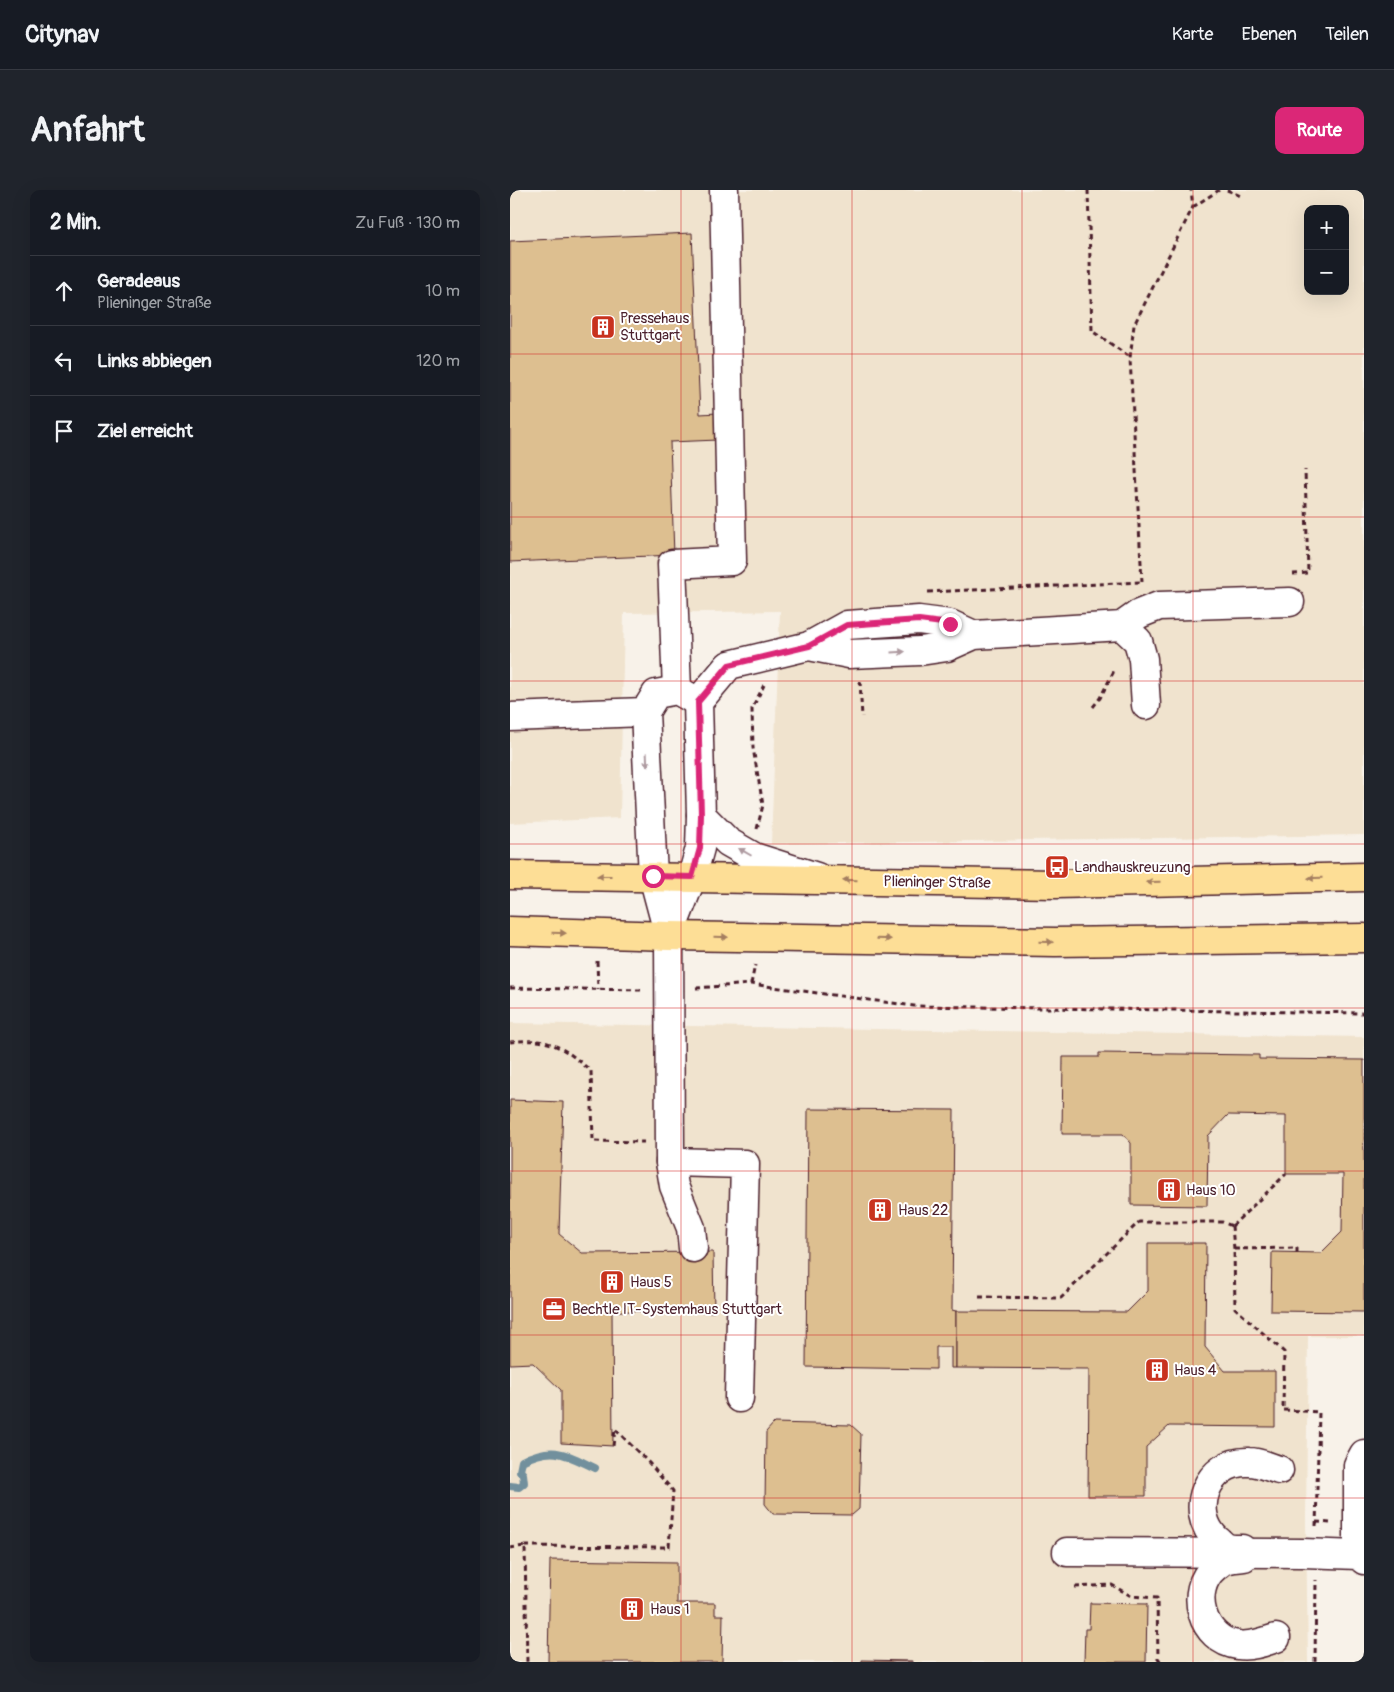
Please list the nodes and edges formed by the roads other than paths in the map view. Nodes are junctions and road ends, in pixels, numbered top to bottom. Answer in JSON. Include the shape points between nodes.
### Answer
{"nodes":[{"id":1,"x":724,"y":190,"type":"edge"},
{"id":2,"x":1290,"y":602,"type":"dead end"},
{"id":3,"x":1122,"y":626,"type":"junction"},
{"id":4,"x":687,"y":696,"type":"junction"},
{"id":5,"x":1146,"y":705,"type":"dead end"},
{"id":6,"x":645,"y":712,"type":"junction"},
{"id":7,"x":510,"y":718,"type":"edge"},
{"id":8,"x":701,"y":815,"type":"junction"},
{"id":9,"x":510,"y":875,"type":"edge"},
{"id":10,"x":653,"y":876,"type":"junction"},
{"id":11,"x":692,"y":877,"type":"junction"},
{"id":12,"x":1364,"y":877,"type":"edge"},
{"id":13,"x":823,"y":879,"type":"junction"},
{"id":14,"x":510,"y":931,"type":"edge"},
{"id":15,"x":669,"y":936,"type":"junction"},
{"id":16,"x":1364,"y":938,"type":"edge"},
{"id":17,"x":670,"y":1152,"type":"junction"},
{"id":18,"x":693,"y":1248,"type":"dead end"},
{"id":19,"x":740,"y":1398,"type":"dead end"},
{"id":20,"x":1364,"y":1454,"type":"edge"},
{"id":21,"x":1278,"y":1470,"type":"dead end"},
{"id":22,"x":1067,"y":1552,"type":"dead end"},
{"id":23,"x":1265,"y":1552,"type":"junction"},
{"id":24,"x":1361,"y":1558,"type":"edge"},
{"id":25,"x":1276,"y":1638,"type":"dead end"}],
"edges":[{"from":1,"to":4,"type":"lane","via":[[732,561],[672,564]]},
{"from":2,"to":3,"type":"lane","via":[[1159,606]]},
{"from":3,"to":4,"type":"lane","via":[[974,635],[947,647],[920,651],[849,654],[809,646],[729,665]]},
{"from":3,"to":5,"type":"lane","via":[[1138,641],[1143,659]]},
{"from":4,"to":6,"type":"lane","via":[[656,694]]},
{"from":4,"to":8,"type":"lane"},
{"from":6,"to":7,"type":"lane"},
{"from":6,"to":10,"type":"lane","one_way":true},
{"from":8,"to":11,"type":"lane","via":[[700,848]]},
{"from":13,"to":8,"type":"lane","one_way":true,"via":[[754,857],[728,842]]},
{"from":10,"to":9,"type":"main road","name":"Plieninger Straße","one_way":true},
{"from":10,"to":11,"type":"main road","name":"Plieninger Straße"},
{"from":10,"to":15,"type":"lane"},
{"from":11,"to":13,"type":"main road","name":"Plieninger Straße"},
{"from":11,"to":15,"type":"lane"},
{"from":12,"to":13,"type":"main road","name":"Plieninger Straße","one_way":true,"via":[[1056,884]]},
{"from":14,"to":15,"type":"main road","one_way":true},
{"from":15,"to":16,"type":"main road","one_way":true,"via":[[1055,942]]},
{"from":15,"to":17,"type":"lane"},
{"from":17,"to":18,"type":"lane","via":[[674,1186],[691,1228]]},
{"from":17,"to":19,"type":"lane","via":[[745,1164]]},
{"from":20,"to":24,"type":"lane","via":[[1358,1465]]},
{"from":21,"to":23,"type":"lane","via":[[1248,1462],[1229,1465],[1208,1484],[1202,1501],[1203,1518],[1210,1533],[1226,1547]]},
{"from":22,"to":23,"type":"lane"},
{"from":23,"to":24,"type":"lane"},
{"from":23,"to":25,"type":"lane","via":[[1224,1560],[1210,1572],[1203,1584],[1201,1612],[1214,1633],[1236,1645],[1248,1646]]}]}
